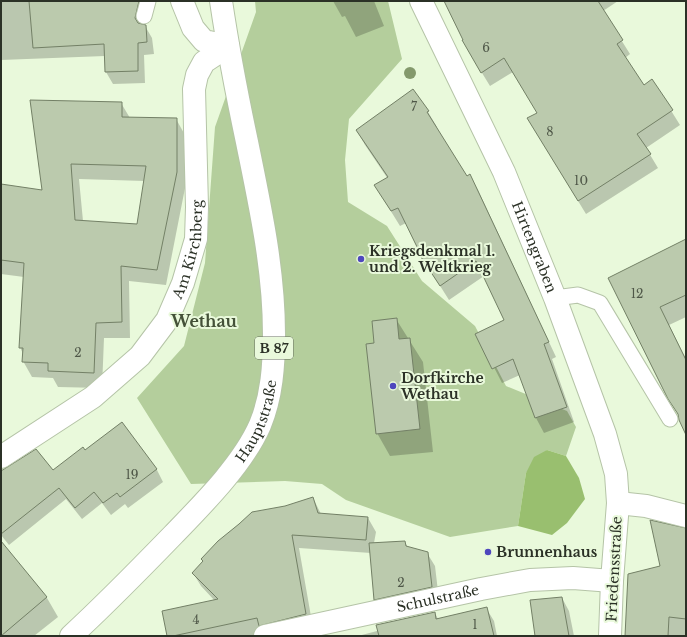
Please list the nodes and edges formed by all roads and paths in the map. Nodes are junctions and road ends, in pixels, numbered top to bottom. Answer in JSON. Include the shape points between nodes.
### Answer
{"nodes":[{"id":1,"x":148,"y":1,"type":"edge"},
{"id":2,"x":182,"y":1,"type":"edge"},
{"id":3,"x":221,"y":1,"type":"edge"},
{"id":4,"x":421,"y":1,"type":"edge"},
{"id":5,"x":144,"y":16,"type":"dead end"},
{"id":6,"x":228,"y":46,"type":"junction"},
{"id":7,"x":556,"y":298,"type":"junction"},
{"id":8,"x":670,"y":419,"type":"dead end"},
{"id":9,"x":1,"y":457,"type":"edge"},
{"id":10,"x":618,"y":503,"type":"junction"},
{"id":11,"x":686,"y":516,"type":"edge"},
{"id":12,"x":612,"y":581,"type":"junction"},
{"id":13,"x":72,"y":636,"type":"edge"},
{"id":14,"x":265,"y":636,"type":"edge"},
{"id":15,"x":610,"y":636,"type":"edge"}],
"edges":[{"from":1,"to":5,"type":"lane"},
{"from":2,"to":6,"type":"street","via":[[193,28],[204,41]]},
{"from":3,"to":6,"type":"street","name":"Hauptstraße","number":"B 87"},
{"from":4,"to":7,"type":"street","name":"Hirtengraben","via":[[504,172]]},
{"from":6,"to":9,"type":"street","name":"Am Kirchberg","via":[[204,62],[197,75],[194,90],[198,207],[196,239],[183,283],[167,320],[140,356],[93,397]]},
{"from":6,"to":13,"type":"street","name":"Hauptstraße","number":"B 87","via":[[270,265],[274,314],[274,356],[270,395],[259,426],[243,456],[205,503],[113,598]]},
{"from":7,"to":8,"type":"lane","via":[[578,296],[600,303]]},
{"from":7,"to":10,"type":"street","name":"Hirtengraben","via":[[605,434],[616,474]]},
{"from":10,"to":11,"type":"street","via":[[646,506]]},
{"from":10,"to":12,"type":"street","name":"Friedensstraße"},
{"from":12,"to":14,"type":"street","name":"Schulstraße","via":[[573,578],[530,580]]},
{"from":12,"to":15,"type":"street","name":"Friedensstraße"}]}
